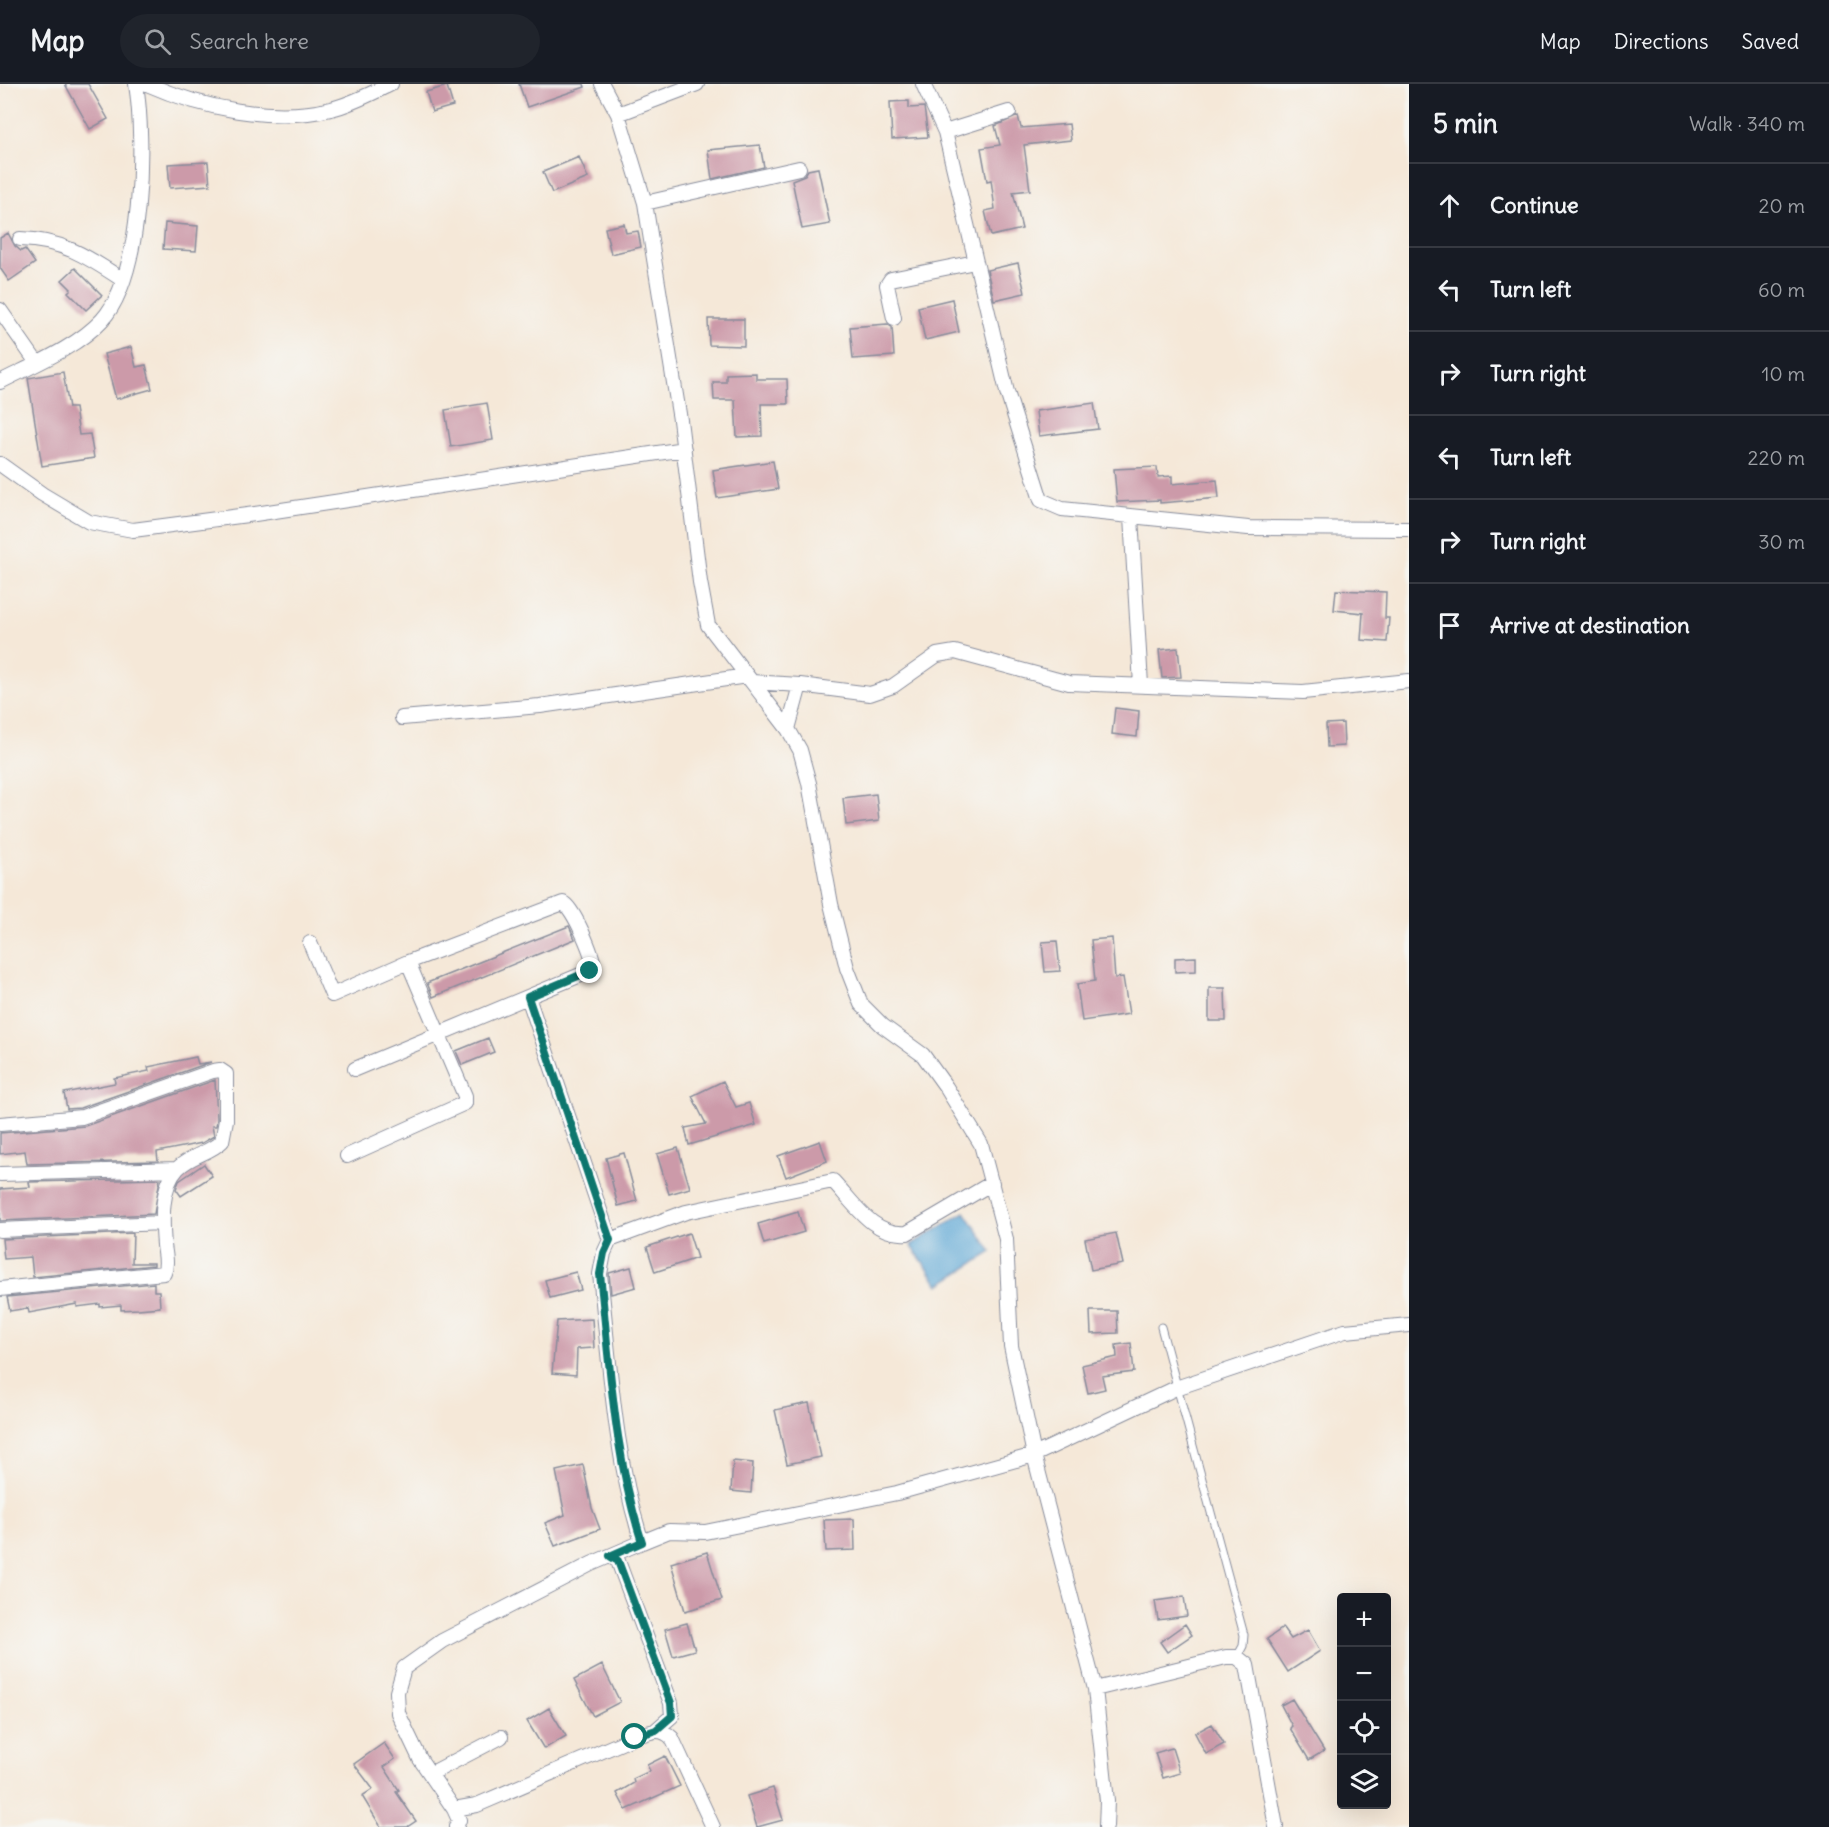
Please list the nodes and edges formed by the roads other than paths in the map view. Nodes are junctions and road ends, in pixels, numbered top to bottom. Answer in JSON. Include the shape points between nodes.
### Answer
{"nodes":[{"id":1,"x":135,"y":84,"type":"edge"},
{"id":2,"x":147,"y":84,"type":"edge"},
{"id":3,"x":391,"y":84,"type":"edge"},
{"id":4,"x":602,"y":84,"type":"edge"},
{"id":5,"x":697,"y":84,"type":"edge"},
{"id":6,"x":923,"y":84,"type":"edge"},
{"id":7,"x":1009,"y":112,"type":"dead end"},
{"id":8,"x":618,"y":114,"type":"junction"},
{"id":9,"x":945,"y":132,"type":"junction"},
{"id":10,"x":799,"y":168,"type":"dead end"},
{"id":11,"x":645,"y":203,"type":"junction"},
{"id":12,"x":20,"y":239,"type":"dead end"},
{"id":13,"x":975,"y":262,"type":"junction"},
{"id":14,"x":123,"y":280,"type":"junction"},
{"id":15,"x":0,"y":310,"type":"edge"},
{"id":16,"x":894,"y":318,"type":"dead end"},
{"id":17,"x":37,"y":363,"type":"junction"},
{"id":18,"x":0,"y":382,"type":"edge"},
{"id":19,"x":684,"y":449,"type":"junction"},
{"id":20,"x":0,"y":464,"type":"edge"},
{"id":21,"x":1131,"y":517,"type":"junction"},
{"id":22,"x":1409,"y":529,"type":"edge"},
{"id":23,"x":750,"y":679,"type":"junction"},
{"id":24,"x":1409,"y":681,"type":"edge"},
{"id":25,"x":800,"y":685,"type":"junction"},
{"id":26,"x":1141,"y":685,"type":"junction"},
{"id":27,"x":402,"y":718,"type":"dead end"},
{"id":28,"x":788,"y":729,"type":"junction"},
{"id":29,"x":310,"y":943,"type":"dead end"},
{"id":30,"x":408,"y":962,"type":"junction"},
{"id":31,"x":528,"y":997,"type":"junction"},
{"id":32,"x":438,"y":1034,"type":"junction"},
{"id":33,"x":355,"y":1068,"type":"dead end"},
{"id":34,"x":0,"y":1124,"type":"edge"},
{"id":35,"x":347,"y":1156,"type":"dead end"},
{"id":36,"x":177,"y":1169,"type":"junction"},
{"id":37,"x":0,"y":1174,"type":"edge"},
{"id":38,"x":992,"y":1183,"type":"junction"},
{"id":39,"x":162,"y":1223,"type":"junction"},
{"id":40,"x":0,"y":1230,"type":"edge"},
{"id":41,"x":610,"y":1240,"type":"junction"},
{"id":42,"x":0,"y":1289,"type":"edge"},
{"id":43,"x":1409,"y":1326,"type":"edge"},
{"id":44,"x":1161,"y":1327,"type":"dead end"},
{"id":45,"x":1176,"y":1388,"type":"junction"},
{"id":46,"x":1034,"y":1455,"type":"junction"},
{"id":47,"x":642,"y":1542,"type":"junction"},
{"id":48,"x":610,"y":1556,"type":"junction"},
{"id":49,"x":1237,"y":1657,"type":"junction"},
{"id":50,"x":1095,"y":1689,"type":"junction"},
{"id":51,"x":656,"y":1730,"type":"junction"},
{"id":52,"x":501,"y":1737,"type":"dead end"},
{"id":53,"x":429,"y":1774,"type":"junction"},
{"id":54,"x":454,"y":1809,"type":"junction"},
{"id":55,"x":456,"y":1827,"type":"edge"},
{"id":56,"x":713,"y":1827,"type":"edge"},
{"id":57,"x":1106,"y":1827,"type":"edge"},
{"id":58,"x":1276,"y":1827,"type":"edge"}],
"edges":[{"from":1,"to":14,"type":"street","via":[[141,166]]},
{"from":2,"to":3,"type":"street","via":[[213,107],[281,112],[331,109]]},
{"from":4,"to":8,"type":"street"},
{"from":5,"to":8,"type":"street"},
{"from":6,"to":9,"type":"street"},
{"from":7,"to":9,"type":"street"},
{"from":8,"to":11,"type":"street"},
{"from":9,"to":13,"type":"street"},
{"from":10,"to":11,"type":"street"},
{"from":11,"to":19,"type":"street"},
{"from":12,"to":14,"type":"street","via":[[64,245]]},
{"from":13,"to":16,"type":"street","via":[[891,279],[886,285]]},
{"from":13,"to":21,"type":"street","via":[[1007,392],[1041,500],[1062,509]]},
{"from":14,"to":17,"type":"street","via":[[110,309],[92,329]]},
{"from":15,"to":17,"type":"street"},
{"from":17,"to":18,"type":"street"},
{"from":19,"to":20,"type":"street","via":[[133,530],[90,522]]},
{"from":19,"to":23,"type":"street","via":[[705,614],[714,636]]},
{"from":21,"to":22,"type":"street","via":[[1248,528]]},
{"from":21,"to":26,"type":"street"},
{"from":23,"to":25,"type":"street"},
{"from":23,"to":27,"type":"street","via":[[540,706]]},
{"from":23,"to":28,"type":"street"},
{"from":24,"to":26,"type":"street","via":[[1303,692]]},
{"from":25,"to":26,"type":"street","via":[[855,693],[882,692],[946,652],[1069,682]]},
{"from":25,"to":28,"type":"street"},
{"from":28,"to":38,"type":"street","via":[[805,765],[831,904],[861,1004],[922,1055],[946,1087],[981,1144]]},
{"from":29,"to":30,"type":"street","via":[[332,995]]},
{"from":30,"to":31,"type":"street","via":[[557,904],[567,904],[594,967]]},
{"from":30,"to":32,"type":"street"},
{"from":31,"to":32,"type":"street"},
{"from":31,"to":41,"type":"street"},
{"from":32,"to":33,"type":"street"},
{"from":32,"to":35,"type":"street","via":[[465,1102]]},
{"from":34,"to":36,"type":"street","via":[[82,1117],[213,1071],[224,1071],[226,1120],[222,1141]]},
{"from":36,"to":37,"type":"street"},
{"from":36,"to":39,"type":"street","via":[[168,1187]]},
{"from":38,"to":41,"type":"street","via":[[907,1233],[896,1234],[873,1225],[833,1181],[686,1212]]},
{"from":38,"to":46,"type":"street","via":[[1006,1239],[1011,1346]]},
{"from":39,"to":40,"type":"street"},
{"from":39,"to":42,"type":"street","via":[[166,1265],[162,1274]]},
{"from":41,"to":47,"type":"street","via":[[600,1274],[618,1433],[632,1512]]},
{"from":43,"to":45,"type":"street","via":[[1346,1330]]},
{"from":44,"to":45,"type":"lane"},
{"from":45,"to":46,"type":"street"},
{"from":45,"to":49,"type":"lane","via":[[1244,1635]]},
{"from":46,"to":47,"type":"street","via":[[897,1493],[705,1532],[669,1531]]},
{"from":46,"to":50,"type":"street"},
{"from":47,"to":48,"type":"street"},
{"from":48,"to":51,"type":"street","via":[[618,1561],[671,1703],[672,1716]]},
{"from":48,"to":53,"type":"street","via":[[442,1641],[404,1668],[397,1692],[398,1713]]},
{"from":49,"to":50,"type":"street"},
{"from":49,"to":58,"type":"street","via":[[1247,1665]]},
{"from":50,"to":57,"type":"street","via":[[1107,1801]]},
{"from":51,"to":54,"type":"street","via":[[477,1804]]},
{"from":51,"to":56,"type":"street","via":[[665,1731],[672,1738]]},
{"from":52,"to":53,"type":"street"},
{"from":53,"to":54,"type":"street"},
{"from":54,"to":55,"type":"street","via":[[459,1820]]}]}
